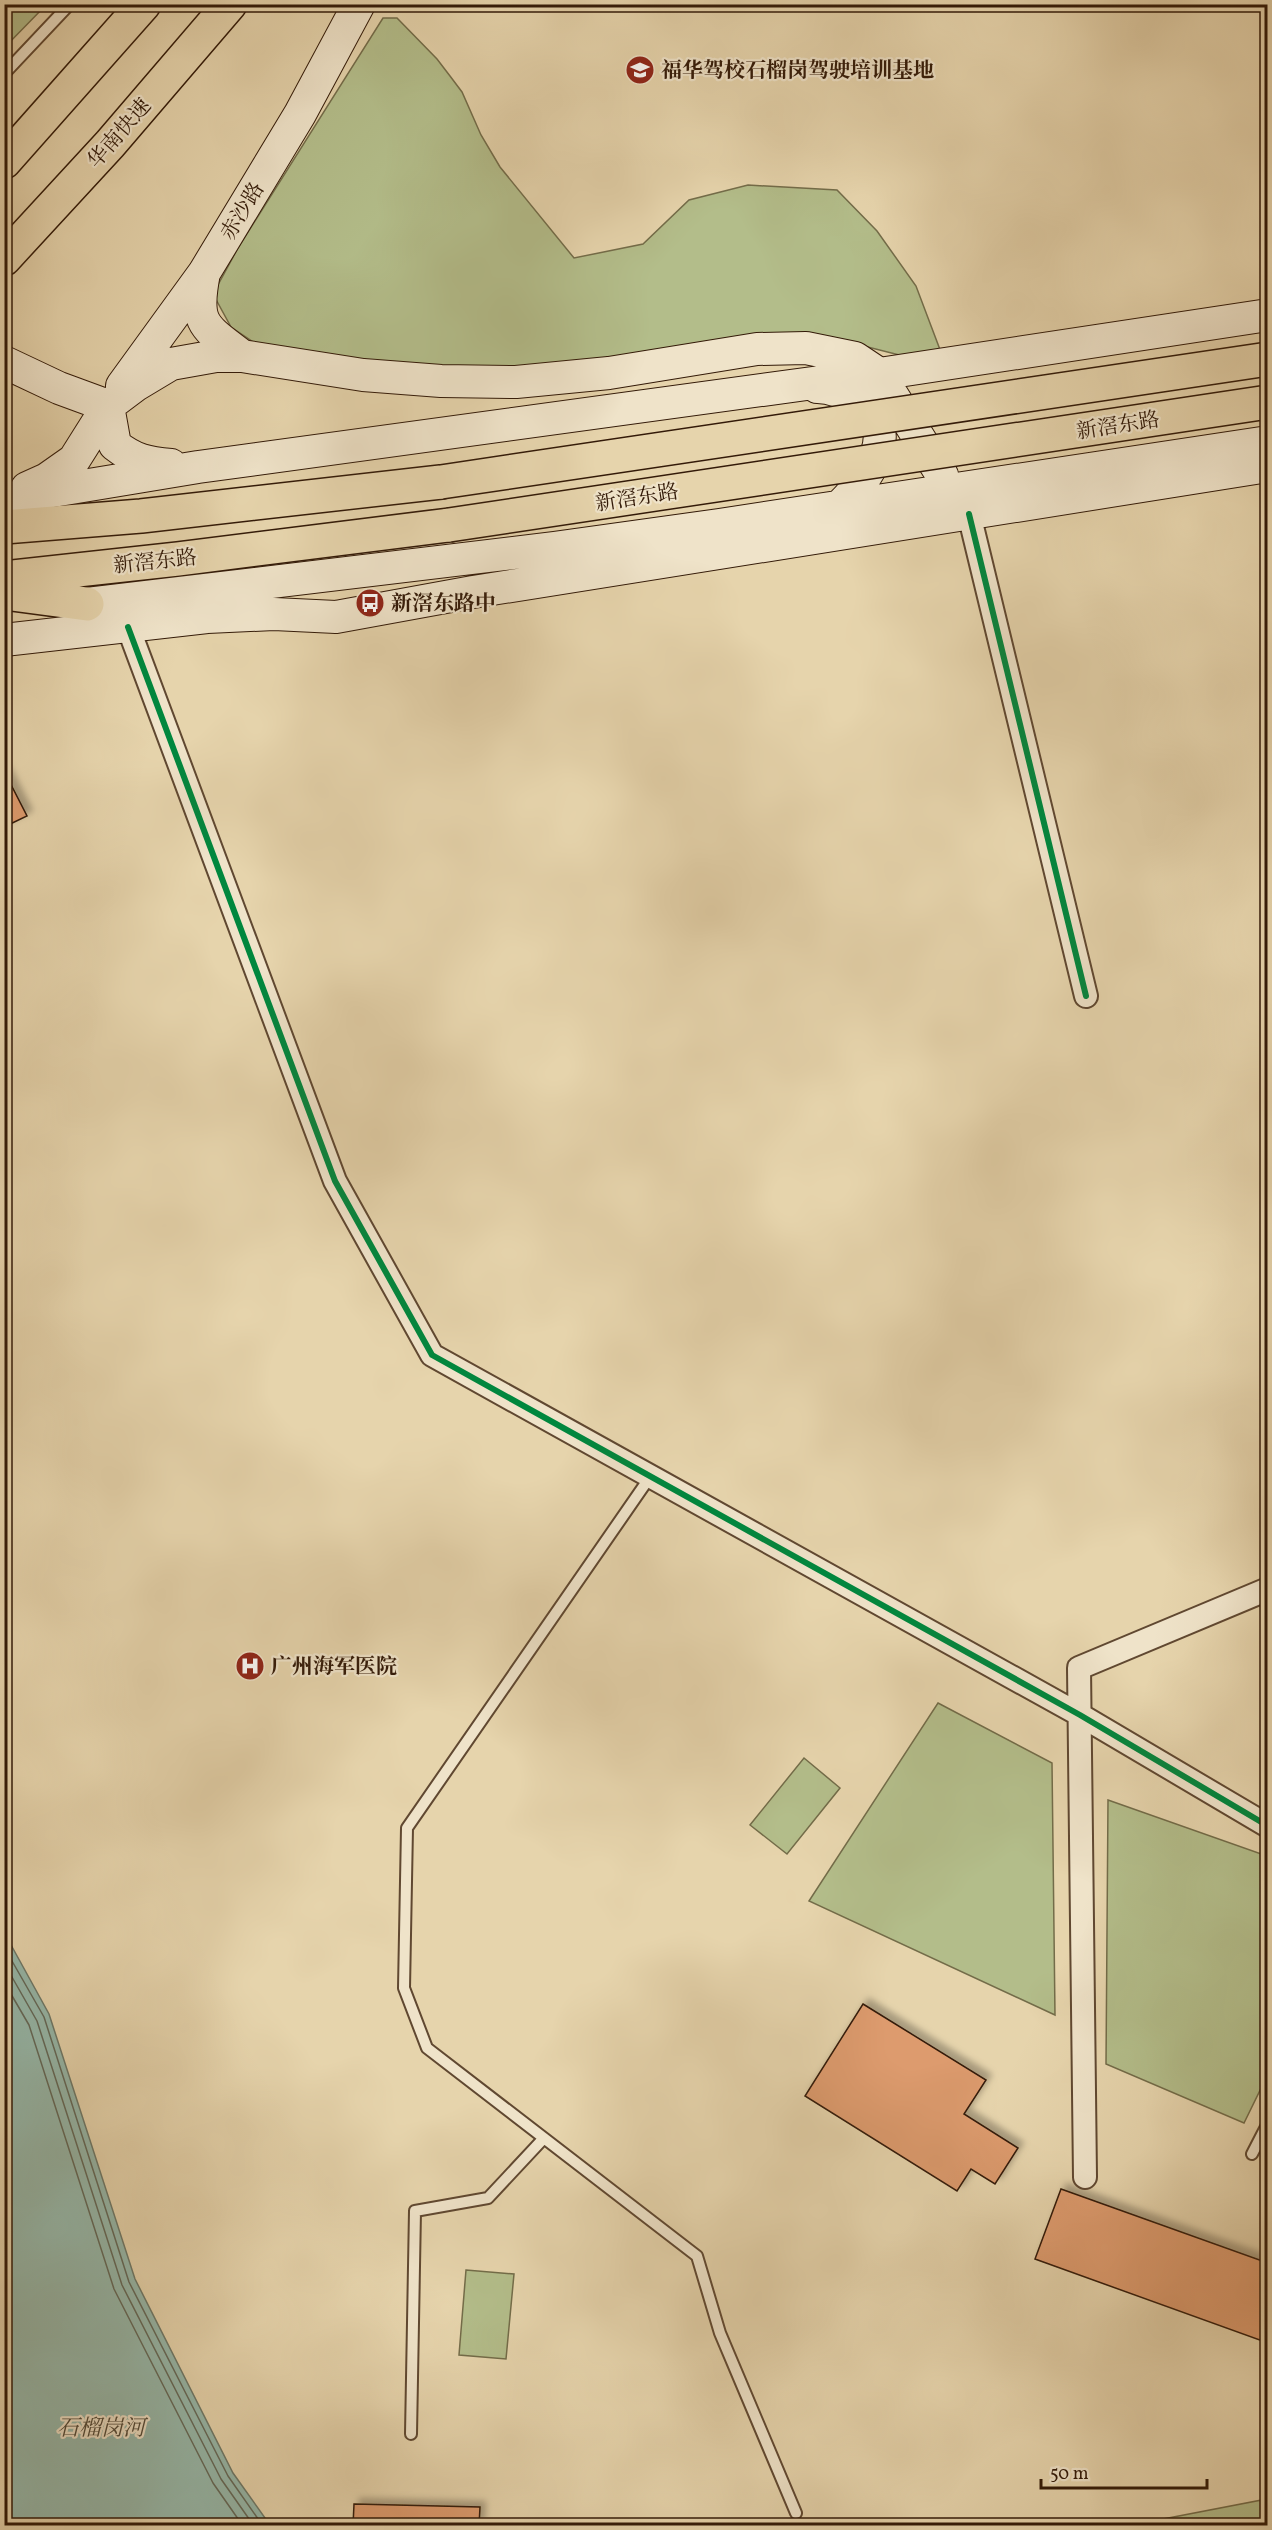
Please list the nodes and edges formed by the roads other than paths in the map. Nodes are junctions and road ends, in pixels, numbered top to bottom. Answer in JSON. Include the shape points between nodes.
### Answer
{"nodes":[{"id":1,"x":70,"y":4,"type":"edge"},
{"id":2,"x":144,"y":4,"type":"edge"},
{"id":3,"x":230,"y":4,"type":"edge"},
{"id":4,"x":359,"y":4,"type":"edge"},
{"id":5,"x":4,"y":74,"type":"edge"},
{"id":6,"x":4,"y":162,"type":"edge"},
{"id":7,"x":4,"y":259,"type":"edge"},
{"id":8,"x":204,"y":273,"type":"junction"},
{"id":9,"x":1268,"y":315,"type":"edge"},
{"id":10,"x":242,"y":356,"type":"junction"},
{"id":11,"x":976,"y":359,"type":"junction"},
{"id":12,"x":1268,"y":359,"type":"edge"},
{"id":13,"x":4,"y":362,"type":"edge"},
{"id":14,"x":879,"y":374,"type":"junction"},
{"id":15,"x":791,"y":386,"type":"junction"},
{"id":16,"x":1268,"y":402,"type":"edge"},
{"id":17,"x":108,"y":406,"type":"junction"},
{"id":18,"x":1268,"y":442,"type":"edge"},
{"id":19,"x":1268,"y":466,"type":"edge"},
{"id":20,"x":198,"y":467,"type":"junction"},
{"id":21,"x":1013,"y":479,"type":"junction"},
{"id":22,"x":951,"y":489,"type":"junction"},
{"id":23,"x":4,"y":499,"type":"edge"},
{"id":24,"x":840,"y":506,"type":"junction"},
{"id":25,"x":969,"y":514,"type":"junction"},
{"id":26,"x":4,"y":527,"type":"edge"},
{"id":27,"x":4,"y":578,"type":"edge"},
{"id":28,"x":4,"y":593,"type":"edge"},
{"id":29,"x":87,"y":604,"type":"joint"},
{"id":30,"x":128,"y":627,"type":"junction"},
{"id":31,"x":4,"y":640,"type":"edge"},
{"id":32,"x":1086,"y":996,"type":"dead end"},
{"id":33,"x":650,"y":1477,"type":"junction"},
{"id":34,"x":1268,"y":1589,"type":"edge"},
{"id":35,"x":1080,"y":1715,"type":"junction"},
{"id":36,"x":1268,"y":1826,"type":"edge"},
{"id":37,"x":1268,"y":2123,"type":"edge"},
{"id":38,"x":544,"y":2138,"type":"junction"},
{"id":39,"x":1252,"y":2154,"type":"dead end"},
{"id":40,"x":1085,"y":2177,"type":"dead end"},
{"id":41,"x":411,"y":2434,"type":"dead end"},
{"id":42,"x":796,"y":2513,"type":"dead end"}],
"edges":[{"from":1,"to":5,"type":"lane"},
{"from":2,"to":6,"type":"highway"},
{"from":3,"to":7,"type":"highway","name":"华南快速","via":[[110,144]]},
{"from":4,"to":8,"type":"main road","name":"赤沙路","via":[[300,114]]},
{"from":8,"to":10,"type":"main road","via":[[198,301],[202,319],[211,332]]},
{"from":8,"to":17,"type":"main road","name":"赤沙路"},
{"from":9,"to":11,"type":"main road"},
{"from":10,"to":14,"type":"main road","via":[[363,375],[516,382],[609,373],[757,349],[806,348],[855,358]]},
{"from":10,"to":17,"type":"main road","via":[[171,363]]},
{"from":11,"to":14,"type":"main road"},
{"from":11,"to":21,"type":"main road","via":[[952,378],[943,391],[936,409],[936,424],[950,453],[963,464]]},
{"from":12,"to":26,"type":"highway","name":"新滘东路","bridge":true,"via":[[441,482],[141,516]]},
{"from":13,"to":17,"type":"main road"},
{"from":14,"to":15,"type":"main road"},
{"from":14,"to":22,"type":"main road"},
{"from":15,"to":20,"type":"main road"},
{"from":15,"to":24,"type":"main road","via":[[842,392],[873,414],[878,429],[878,452],[863,482]]},
{"from":16,"to":27,"type":"highway","name":"新滘东路","bridge":true,"via":[[449,525]]},
{"from":17,"to":20,"type":"main road","via":[[115,445],[131,457],[150,463]]},
{"from":17,"to":23,"type":"main road","name":"赤沙路","via":[[74,460],[47,479]]},
{"from":18,"to":21,"type":"main road"},
{"from":19,"to":25,"type":"main road"},
{"from":20,"to":23,"type":"main road"},
{"from":21,"to":22,"type":"main road"},
{"from":22,"to":24,"type":"main road"},
{"from":22,"to":25,"type":"main road"},
{"from":24,"to":29,"type":"main road","via":[[567,547]]},
{"from":25,"to":30,"type":"main road","via":[[336,617],[245,614]]},
{"from":25,"to":32,"type":"street"},
{"from":28,"to":29,"type":"highway"},
{"from":30,"to":31,"type":"main road"},
{"from":30,"to":33,"type":"street","via":[[335,1181],[432,1355]]},
{"from":33,"to":35,"type":"street"},
{"from":33,"to":38,"type":"lane","via":[[407,1828],[404,1988],[428,2048]]},
{"from":34,"to":35,"type":"street","via":[[1079,1668]]},
{"from":35,"to":36,"type":"street"},
{"from":35,"to":40,"type":"street"},
{"from":37,"to":39,"type":"lane"},
{"from":38,"to":41,"type":"lane","via":[[488,2198],[415,2211]]},
{"from":38,"to":42,"type":"lane","via":[[697,2256],[720,2333]]}]}
